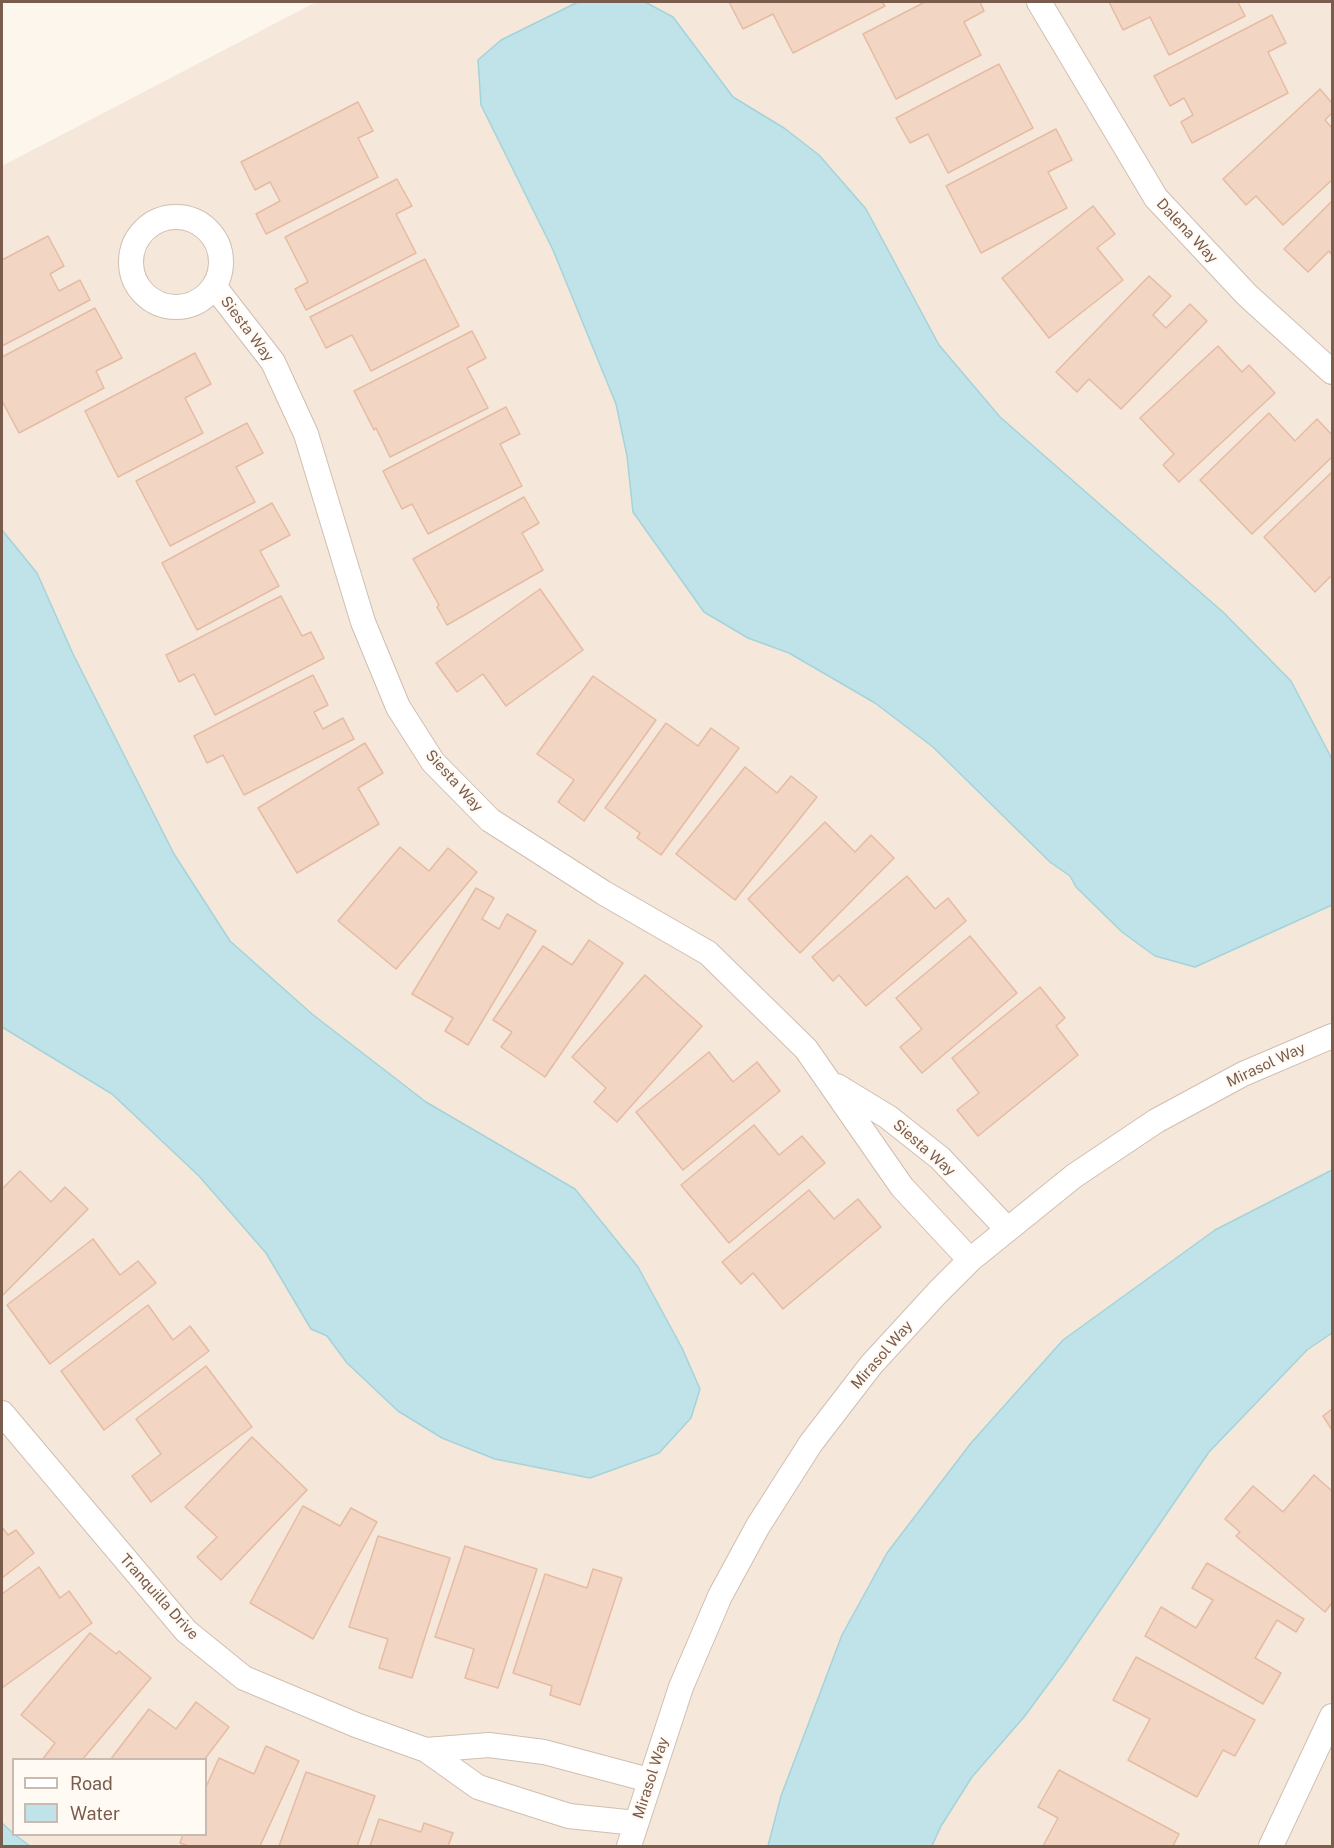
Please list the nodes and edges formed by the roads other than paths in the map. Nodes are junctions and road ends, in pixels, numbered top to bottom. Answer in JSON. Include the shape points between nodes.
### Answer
{"nodes":[{"id":1,"x":1039,"y":2,"type":"edge"},
{"id":2,"x":214,"y":286,"type":"dead end"},
{"id":3,"x":1332,"y":372,"type":"edge"},
{"id":4,"x":1332,"y":1036,"type":"edge"},
{"id":5,"x":829,"y":1082,"type":"junction"},
{"id":6,"x":1007,"y":1229,"type":"junction"},
{"id":7,"x":970,"y":1260,"type":"junction"},
{"id":8,"x":2,"y":1413,"type":"edge"},
{"id":9,"x":1332,"y":1716,"type":"edge"},
{"id":10,"x":426,"y":1750,"type":"junction"},
{"id":11,"x":649,"y":1780,"type":"junction"},
{"id":12,"x":636,"y":1822,"type":"junction"},
{"id":13,"x":628,"y":1846,"type":"edge"},
{"id":14,"x":1271,"y":1846,"type":"edge"}],
"edges":[{"from":1,"to":3,"type":"street","name":"Dalena Way","via":[[1156,198],[1247,295]]},
{"from":2,"to":5,"type":"street","name":"Siesta Way","via":[[273,362],[306,434],[368,633],[398,707],[433,762],[490,820],[604,893],[708,952],[806,1049]]},
{"from":4,"to":6,"type":"street","name":"Mirasol Way","via":[[1243,1074],[1156,1121],[1074,1176]]},
{"from":5,"to":6,"type":"street","name":"Siesta Way","via":[[888,1117],[940,1158]]},
{"from":5,"to":7,"type":"street","name":"Siesta Way","via":[[902,1187]]},
{"from":6,"to":7,"type":"street","name":"Mirasol Way"},
{"from":7,"to":11,"type":"street","name":"Mirasol Way","via":[[871,1365],[811,1443],[758,1526],[720,1596],[681,1687]]},
{"from":8,"to":10,"type":"street","name":"Tranquilla Drive","via":[[186,1631],[244,1678]]},
{"from":9,"to":14,"type":"street"},
{"from":10,"to":11,"type":"street","name":"Tranquilla Drive","via":[[489,1745],[544,1752]]},
{"from":10,"to":12,"type":"street","name":"Tranquilla Drive","via":[[478,1787],[569,1816]]},
{"from":11,"to":12,"type":"street","name":"Mirasol Way"},
{"from":12,"to":13,"type":"street","name":"Mirasol Way"}]}
